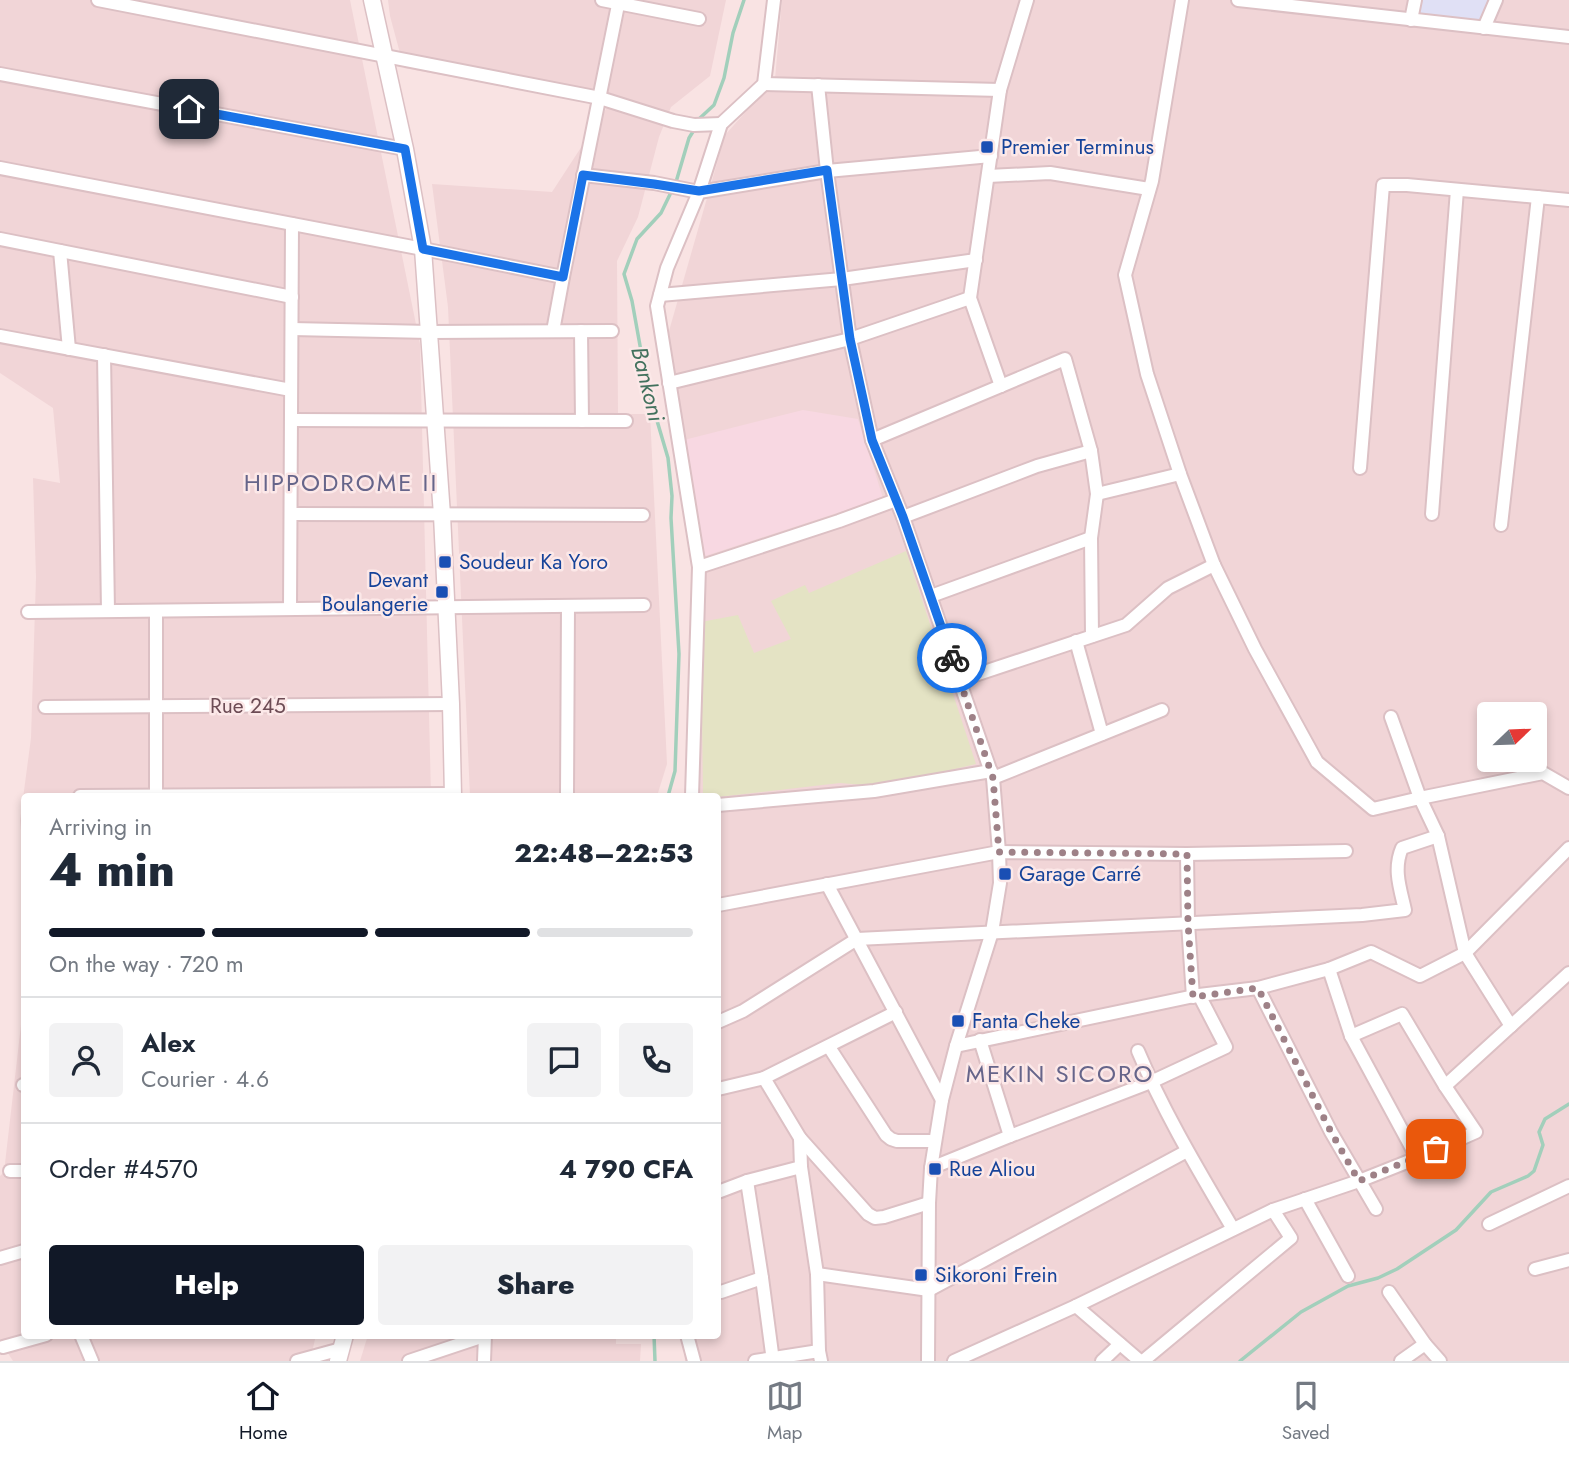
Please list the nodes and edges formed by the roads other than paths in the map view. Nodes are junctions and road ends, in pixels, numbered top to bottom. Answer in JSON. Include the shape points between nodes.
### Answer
{"nodes":[{"id":1,"x":98,"y":0,"type":"edge"},
{"id":2,"x":372,"y":0,"type":"edge"},
{"id":3,"x":602,"y":0,"type":"edge"},
{"id":4,"x":774,"y":0,"type":"edge"},
{"id":5,"x":1027,"y":0,"type":"edge"},
{"id":6,"x":1182,"y":0,"type":"edge"},
{"id":7,"x":1238,"y":0,"type":"edge"},
{"id":8,"x":1415,"y":0,"type":"edge"},
{"id":9,"x":1496,"y":0,"type":"edge"},
{"id":10,"x":1262,"y":1,"type":"edge"},
{"id":11,"x":619,"y":2,"type":"edge"},
{"id":12,"x":699,"y":19,"type":"dead end"},
{"id":13,"x":1411,"y":20,"type":"junction"},
{"id":14,"x":1484,"y":28,"type":"junction"},
{"id":15,"x":1569,"y":37,"type":"edge"},
{"id":16,"x":384,"y":56,"type":"junction"},
{"id":17,"x":0,"y":74,"type":"edge"},
{"id":18,"x":764,"y":84,"type":"junction"},
{"id":19,"x":818,"y":85,"type":"junction"},
{"id":20,"x":1000,"y":90,"type":"junction"},
{"id":21,"x":600,"y":98,"type":"junction"},
{"id":22,"x":721,"y":124,"type":"junction"},
{"id":23,"x":405,"y":149,"type":"junction"},
{"id":24,"x":990,"y":156,"type":"junction"},
{"id":25,"x":0,"y":168,"type":"edge"},
{"id":26,"x":827,"y":170,"type":"junction"},
{"id":27,"x":583,"y":175,"type":"junction"},
{"id":28,"x":988,"y":176,"type":"junction"},
{"id":29,"x":1149,"y":189,"type":"junction"},
{"id":30,"x":1457,"y":190,"type":"junction"},
{"id":31,"x":699,"y":191,"type":"junction"},
{"id":32,"x":1538,"y":197,"type":"junction"},
{"id":33,"x":1569,"y":200,"type":"edge"},
{"id":34,"x":292,"y":224,"type":"junction"},
{"id":35,"x":0,"y":239,"type":"edge"},
{"id":36,"x":423,"y":249,"type":"junction"},
{"id":37,"x":60,"y":251,"type":"junction"},
{"id":38,"x":976,"y":260,"type":"junction"},
{"id":39,"x":563,"y":277,"type":"junction"},
{"id":40,"x":842,"y":279,"type":"junction"},
{"id":41,"x":660,"y":295,"type":"junction"},
{"id":42,"x":292,"y":296,"type":"junction"},
{"id":43,"x":970,"y":298,"type":"junction"},
{"id":44,"x":292,"y":329,"type":"junction"},
{"id":45,"x":554,"y":331,"type":"junction"},
{"id":46,"x":581,"y":331,"type":"junction"},
{"id":47,"x":612,"y":331,"type":"dead end"},
{"id":48,"x":430,"y":332,"type":"junction"},
{"id":49,"x":0,"y":336,"type":"edge"},
{"id":50,"x":850,"y":339,"type":"junction"},
{"id":51,"x":69,"y":349,"type":"junction"},
{"id":52,"x":104,"y":355,"type":"junction"},
{"id":53,"x":669,"y":383,"type":"junction"},
{"id":54,"x":1001,"y":386,"type":"junction"},
{"id":55,"x":291,"y":390,"type":"junction"},
{"id":56,"x":291,"y":420,"type":"junction"},
{"id":57,"x":436,"y":421,"type":"junction"},
{"id":58,"x":582,"y":421,"type":"junction"},
{"id":59,"x":626,"y":421,"type":"dead end"},
{"id":60,"x":872,"y":440,"type":"junction"},
{"id":61,"x":1091,"y":451,"type":"junction"},
{"id":62,"x":1360,"y":468,"type":"dead end"},
{"id":63,"x":1180,"y":474,"type":"junction"},
{"id":64,"x":1097,"y":494,"type":"junction"},
{"id":65,"x":896,"y":500,"type":"junction"},
{"id":66,"x":291,"y":514,"type":"junction"},
{"id":67,"x":1432,"y":514,"type":"dead end"},
{"id":68,"x":442,"y":515,"type":"junction"},
{"id":69,"x":643,"y":515,"type":"dead end"},
{"id":70,"x":903,"y":517,"type":"junction"},
{"id":71,"x":1501,"y":525,"type":"dead end"},
{"id":72,"x":1091,"y":538,"type":"junction"},
{"id":73,"x":1214,"y":565,"type":"junction"},
{"id":74,"x":699,"y":567,"type":"junction"},
{"id":75,"x":930,"y":596,"type":"junction"},
{"id":76,"x":644,"y":605,"type":"dead end"},
{"id":77,"x":568,"y":606,"type":"junction"},
{"id":78,"x":447,"y":607,"type":"junction"},
{"id":79,"x":290,"y":609,"type":"junction"},
{"id":80,"x":108,"y":611,"type":"junction"},
{"id":81,"x":156,"y":611,"type":"junction"},
{"id":82,"x":28,"y":612,"type":"dead end"},
{"id":83,"x":1092,"y":636,"type":"junction"},
{"id":84,"x":1076,"y":641,"type":"junction"},
{"id":85,"x":960,"y":680,"type":"junction"},
{"id":86,"x":451,"y":704,"type":"junction"},
{"id":87,"x":45,"y":707,"type":"dead end"},
{"id":88,"x":156,"y":707,"type":"junction"},
{"id":89,"x":1162,"y":710,"type":"dead end"},
{"id":90,"x":1391,"y":717,"type":"dead end"},
{"id":91,"x":1102,"y":734,"type":"junction"},
{"id":92,"x":992,"y":774,"type":"junction"},
{"id":93,"x":1569,"y":788,"type":"edge"},
{"id":94,"x":156,"y":793,"type":"edge"},
{"id":95,"x":453,"y":793,"type":"edge"},
{"id":96,"x":567,"y":793,"type":"edge"},
{"id":97,"x":692,"y":793,"type":"edge"},
{"id":98,"x":1420,"y":798,"type":"junction"},
{"id":99,"x":721,"y":805,"type":"edge"},
{"id":100,"x":1438,"y":836,"type":"junction"},
{"id":101,"x":1569,"y":848,"type":"edge"},
{"id":102,"x":1346,"y":851,"type":"dead end"},
{"id":103,"x":999,"y":852,"type":"junction"},
{"id":104,"x":1187,"y":854,"type":"junction"},
{"id":105,"x":827,"y":884,"type":"junction"},
{"id":106,"x":721,"y":904,"type":"edge"},
{"id":107,"x":1188,"y":923,"type":"junction"},
{"id":108,"x":992,"y":932,"type":"junction"},
{"id":109,"x":857,"y":939,"type":"junction"},
{"id":110,"x":1465,"y":953,"type":"junction"},
{"id":111,"x":1329,"y":970,"type":"junction"},
{"id":112,"x":1569,"y":973,"type":"edge"},
{"id":113,"x":1258,"y":988,"type":"junction"},
{"id":114,"x":1196,"y":996,"type":"junction"},
{"id":115,"x":896,"y":1012,"type":"junction"},
{"id":116,"x":721,"y":1021,"type":"edge"},
{"id":117,"x":1511,"y":1026,"type":"junction"},
{"id":118,"x":1351,"y":1036,"type":"junction"},
{"id":119,"x":980,"y":1040,"type":"junction"},
{"id":120,"x":956,"y":1046,"type":"junction"},
{"id":121,"x":829,"y":1047,"type":"junction"},
{"id":122,"x":1138,"y":1051,"type":"dead end"},
{"id":123,"x":764,"y":1078,"type":"junction"},
{"id":124,"x":1151,"y":1082,"type":"junction"},
{"id":125,"x":1445,"y":1086,"type":"junction"},
{"id":126,"x":721,"y":1088,"type":"edge"},
{"id":127,"x":942,"y":1100,"type":"junction"},
{"id":128,"x":1010,"y":1136,"type":"junction"},
{"id":129,"x":800,"y":1138,"type":"junction"},
{"id":130,"x":935,"y":1141,"type":"junction"},
{"id":131,"x":1188,"y":1151,"type":"junction"},
{"id":132,"x":1417,"y":1158,"type":"junction"},
{"id":133,"x":802,"y":1167,"type":"junction"},
{"id":134,"x":931,"y":1168,"type":"junction"},
{"id":135,"x":10,"y":1171,"type":"dead end"},
{"id":136,"x":21,"y":1171,"type":"edge"},
{"id":137,"x":747,"y":1181,"type":"junction"},
{"id":138,"x":1359,"y":1181,"type":"junction"},
{"id":139,"x":1569,"y":1186,"type":"edge"},
{"id":140,"x":721,"y":1191,"type":"edge"},
{"id":141,"x":1305,"y":1199,"type":"junction"},
{"id":142,"x":929,"y":1203,"type":"junction"},
{"id":143,"x":1376,"y":1209,"type":"dead end"},
{"id":144,"x":1273,"y":1210,"type":"junction"},
{"id":145,"x":1489,"y":1224,"type":"dead end"},
{"id":146,"x":1233,"y":1229,"type":"junction"},
{"id":147,"x":21,"y":1252,"type":"edge"},
{"id":148,"x":0,"y":1258,"type":"edge"},
{"id":149,"x":1569,"y":1260,"type":"edge"},
{"id":150,"x":1535,"y":1269,"type":"dead end"},
{"id":151,"x":817,"y":1274,"type":"junction"},
{"id":152,"x":1348,"y":1276,"type":"dead end"},
{"id":153,"x":762,"y":1278,"type":"junction"},
{"id":154,"x":929,"y":1290,"type":"junction"},
{"id":155,"x":722,"y":1292,"type":"dead end"},
{"id":156,"x":1388,"y":1292,"type":"dead end"},
{"id":157,"x":1076,"y":1306,"type":"junction"},
{"id":158,"x":32,"y":1339,"type":"edge"},
{"id":159,"x":83,"y":1339,"type":"edge"},
{"id":160,"x":475,"y":1339,"type":"edge"},
{"id":161,"x":484,"y":1339,"type":"edge"},
{"id":162,"x":688,"y":1339,"type":"edge"},
{"id":163,"x":1425,"y":1343,"type":"junction"},
{"id":164,"x":1120,"y":1344,"type":"junction"},
{"id":165,"x":4,"y":1347,"type":"dead end"},
{"id":166,"x":341,"y":1349,"type":"edge"},
{"id":167,"x":820,"y":1356,"type":"edge"},
{"id":168,"x":773,"y":1359,"type":"edge"},
{"id":169,"x":92,"y":1361,"type":"edge"},
{"id":170,"x":297,"y":1361,"type":"edge"},
{"id":171,"x":409,"y":1361,"type":"edge"},
{"id":172,"x":484,"y":1361,"type":"edge"},
{"id":173,"x":694,"y":1361,"type":"edge"},
{"id":174,"x":755,"y":1361,"type":"edge"},
{"id":175,"x":928,"y":1361,"type":"edge"},
{"id":176,"x":954,"y":1361,"type":"edge"},
{"id":177,"x":1102,"y":1361,"type":"edge"},
{"id":178,"x":1141,"y":1361,"type":"edge"},
{"id":179,"x":1401,"y":1361,"type":"edge"},
{"id":180,"x":1440,"y":1361,"type":"edge"}],
"edges":[{"from":1,"to":16,"type":"street"},
{"from":2,"to":16,"type":"street"},
{"from":3,"to":11,"type":"street"},
{"from":4,"to":18,"type":"street"},
{"from":5,"to":20,"type":"street"},
{"from":6,"to":29,"type":"street"},
{"from":7,"to":10,"type":"street"},
{"from":8,"to":13,"type":"street"},
{"from":9,"to":14,"type":"street"},
{"from":10,"to":13,"type":"street"},
{"from":11,"to":12,"type":"street"},
{"from":11,"to":21,"type":"street"},
{"from":13,"to":14,"type":"street"},
{"from":14,"to":15,"type":"street"},
{"from":16,"to":21,"type":"street"},
{"from":16,"to":23,"type":"street"},
{"from":17,"to":23,"type":"street"},
{"from":18,"to":19,"type":"street"},
{"from":18,"to":22,"type":"street"},
{"from":19,"to":20,"type":"street"},
{"from":19,"to":26,"type":"street"},
{"from":20,"to":24,"type":"street"},
{"from":21,"to":22,"type":"street","via":[[673,121]]},
{"from":21,"to":27,"type":"street"},
{"from":22,"to":31,"type":"street"},
{"from":23,"to":36,"type":"street"},
{"from":24,"to":26,"type":"street"},
{"from":24,"to":28,"type":"street"},
{"from":25,"to":34,"type":"street"},
{"from":26,"to":31,"type":"street"},
{"from":26,"to":40,"type":"street"},
{"from":27,"to":31,"type":"street"},
{"from":27,"to":39,"type":"street"},
{"from":28,"to":29,"type":"street","via":[[1051,173]]},
{"from":28,"to":38,"type":"street"},
{"from":29,"to":63,"type":"street","via":[[1125,275],[1147,374]]},
{"from":30,"to":32,"type":"street"},
{"from":30,"to":62,"type":"street","via":[[1383,185]]},
{"from":30,"to":67,"type":"street"},
{"from":31,"to":41,"type":"street"},
{"from":32,"to":33,"type":"street"},
{"from":32,"to":71,"type":"street"},
{"from":34,"to":36,"type":"street"},
{"from":34,"to":42,"type":"street"},
{"from":35,"to":37,"type":"street"},
{"from":36,"to":39,"type":"street"},
{"from":36,"to":48,"type":"street"},
{"from":37,"to":42,"type":"street"},
{"from":37,"to":51,"type":"street"},
{"from":38,"to":40,"type":"street"},
{"from":38,"to":43,"type":"street"},
{"from":39,"to":45,"type":"street"},
{"from":40,"to":41,"type":"street"},
{"from":40,"to":50,"type":"street"},
{"from":41,"to":53,"type":"street","via":[[657,306]]},
{"from":42,"to":44,"type":"street"},
{"from":43,"to":50,"type":"street"},
{"from":43,"to":54,"type":"street"},
{"from":44,"to":48,"type":"street"},
{"from":44,"to":55,"type":"street"},
{"from":45,"to":46,"type":"street"},
{"from":45,"to":48,"type":"street"},
{"from":46,"to":47,"type":"street"},
{"from":46,"to":58,"type":"street"},
{"from":48,"to":57,"type":"street"},
{"from":49,"to":51,"type":"street"},
{"from":50,"to":53,"type":"street"},
{"from":50,"to":60,"type":"street"},
{"from":51,"to":52,"type":"street"},
{"from":52,"to":55,"type":"street"},
{"from":52,"to":80,"type":"street"},
{"from":53,"to":74,"type":"street"},
{"from":54,"to":60,"type":"street"},
{"from":54,"to":61,"type":"street","via":[[1065,359]]},
{"from":55,"to":56,"type":"street"},
{"from":56,"to":57,"type":"street"},
{"from":56,"to":66,"type":"street"},
{"from":57,"to":58,"type":"street"},
{"from":57,"to":68,"type":"street"},
{"from":58,"to":59,"type":"street"},
{"from":60,"to":65,"type":"street"},
{"from":61,"to":64,"type":"street"},
{"from":61,"to":70,"type":"street","via":[[1037,466]]},
{"from":63,"to":64,"type":"street"},
{"from":63,"to":73,"type":"street"},
{"from":64,"to":72,"type":"street"},
{"from":65,"to":70,"type":"street"},
{"from":65,"to":74,"type":"street"},
{"from":66,"to":68,"type":"street"},
{"from":66,"to":79,"type":"street"},
{"from":68,"to":69,"type":"street"},
{"from":68,"to":78,"type":"street"},
{"from":70,"to":75,"type":"street"},
{"from":72,"to":75,"type":"street"},
{"from":72,"to":83,"type":"street"},
{"from":73,"to":83,"type":"street","via":[[1168,589],[1126,625]]},
{"from":73,"to":98,"type":"street","via":[[1317,762],[1373,808]]},
{"from":74,"to":97,"type":"street"},
{"from":75,"to":85,"type":"street"},
{"from":76,"to":77,"type":"street"},
{"from":77,"to":78,"type":"street"},
{"from":77,"to":96,"type":"street"},
{"from":78,"to":79,"type":"street"},
{"from":78,"to":86,"type":"street"},
{"from":79,"to":81,"type":"street"},
{"from":80,"to":81,"type":"street"},
{"from":80,"to":82,"type":"street"},
{"from":81,"to":88,"type":"street"},
{"from":83,"to":84,"type":"street"},
{"from":84,"to":85,"type":"street"},
{"from":84,"to":91,"type":"street"},
{"from":85,"to":92,"type":"street"},
{"from":86,"to":88,"type":"street","name":"Rue 245"},
{"from":86,"to":95,"type":"street"},
{"from":87,"to":88,"type":"street","name":"Rue 245"},
{"from":88,"to":94,"type":"street"},
{"from":89,"to":91,"type":"street"},
{"from":90,"to":98,"type":"street"},
{"from":91,"to":92,"type":"street"},
{"from":92,"to":99,"type":"street"},
{"from":92,"to":103,"type":"street"},
{"from":93,"to":98,"type":"street","via":[[1543,773]]},
{"from":98,"to":100,"type":"street"},
{"from":100,"to":107,"type":"street","via":[[1402,848],[1397,873],[1405,910]]},
{"from":100,"to":110,"type":"street"},
{"from":101,"to":110,"type":"street"},
{"from":102,"to":104,"type":"street"},
{"from":103,"to":104,"type":"street"},
{"from":103,"to":105,"type":"street"},
{"from":103,"to":108,"type":"street","via":[[1000,883]]},
{"from":104,"to":107,"type":"street"},
{"from":105,"to":106,"type":"street"},
{"from":105,"to":109,"type":"street"},
{"from":107,"to":108,"type":"street"},
{"from":107,"to":114,"type":"street"},
{"from":108,"to":109,"type":"street"},
{"from":108,"to":120,"type":"street"},
{"from":109,"to":115,"type":"street"},
{"from":109,"to":116,"type":"street"},
{"from":110,"to":111,"type":"street","via":[[1420,976],[1371,952]]},
{"from":110,"to":117,"type":"street"},
{"from":111,"to":113,"type":"street"},
{"from":111,"to":118,"type":"street"},
{"from":112,"to":117,"type":"street"},
{"from":113,"to":114,"type":"street"},
{"from":113,"to":138,"type":"street"},
{"from":114,"to":119,"type":"street"},
{"from":114,"to":124,"type":"street","via":[[1226,1047]]},
{"from":115,"to":121,"type":"street"},
{"from":115,"to":127,"type":"street"},
{"from":117,"to":125,"type":"street"},
{"from":118,"to":125,"type":"street","via":[[1402,1014]]},
{"from":118,"to":132,"type":"street"},
{"from":119,"to":120,"type":"street"},
{"from":119,"to":128,"type":"street"},
{"from":120,"to":127,"type":"street"},
{"from":121,"to":123,"type":"street"},
{"from":121,"to":130,"type":"street","via":[[886,1135],[897,1141]]},
{"from":122,"to":124,"type":"street"},
{"from":123,"to":126,"type":"street"},
{"from":123,"to":129,"type":"street"},
{"from":124,"to":128,"type":"street"},
{"from":124,"to":131,"type":"street"},
{"from":125,"to":132,"type":"street","via":[[1476,1132]]},
{"from":127,"to":130,"type":"street"},
{"from":128,"to":134,"type":"street"},
{"from":129,"to":133,"type":"street"},
{"from":129,"to":142,"type":"street","via":[[875,1218]]},
{"from":130,"to":134,"type":"street"},
{"from":131,"to":146,"type":"street"},
{"from":131,"to":154,"type":"street"},
{"from":132,"to":138,"type":"street"},
{"from":133,"to":137,"type":"street"},
{"from":133,"to":151,"type":"street"},
{"from":134,"to":142,"type":"street"},
{"from":135,"to":136,"type":"street"},
{"from":137,"to":140,"type":"street"},
{"from":137,"to":153,"type":"street"},
{"from":138,"to":141,"type":"street"},
{"from":138,"to":143,"type":"street"},
{"from":139,"to":145,"type":"street"},
{"from":141,"to":144,"type":"street"},
{"from":141,"to":152,"type":"street"},
{"from":142,"to":154,"type":"street"},
{"from":144,"to":146,"type":"street"},
{"from":144,"to":178,"type":"street","via":[[1291,1238]]},
{"from":146,"to":157,"type":"street"},
{"from":147,"to":148,"type":"street"},
{"from":149,"to":150,"type":"street"},
{"from":151,"to":154,"type":"street"},
{"from":151,"to":167,"type":"street"},
{"from":153,"to":155,"type":"street"},
{"from":153,"to":168,"type":"street"},
{"from":154,"to":175,"type":"street"},
{"from":156,"to":163,"type":"street"},
{"from":157,"to":164,"type":"street"},
{"from":157,"to":176,"type":"street"},
{"from":158,"to":165,"type":"street"},
{"from":159,"to":169,"type":"street"},
{"from":160,"to":171,"type":"street"},
{"from":161,"to":172,"type":"street"},
{"from":162,"to":173,"type":"street"},
{"from":163,"to":179,"type":"street"},
{"from":163,"to":180,"type":"street"},
{"from":164,"to":177,"type":"street"},
{"from":164,"to":178,"type":"street"},
{"from":166,"to":170,"type":"street"},
{"from":167,"to":168,"type":"street"},
{"from":168,"to":174,"type":"street"}]}
